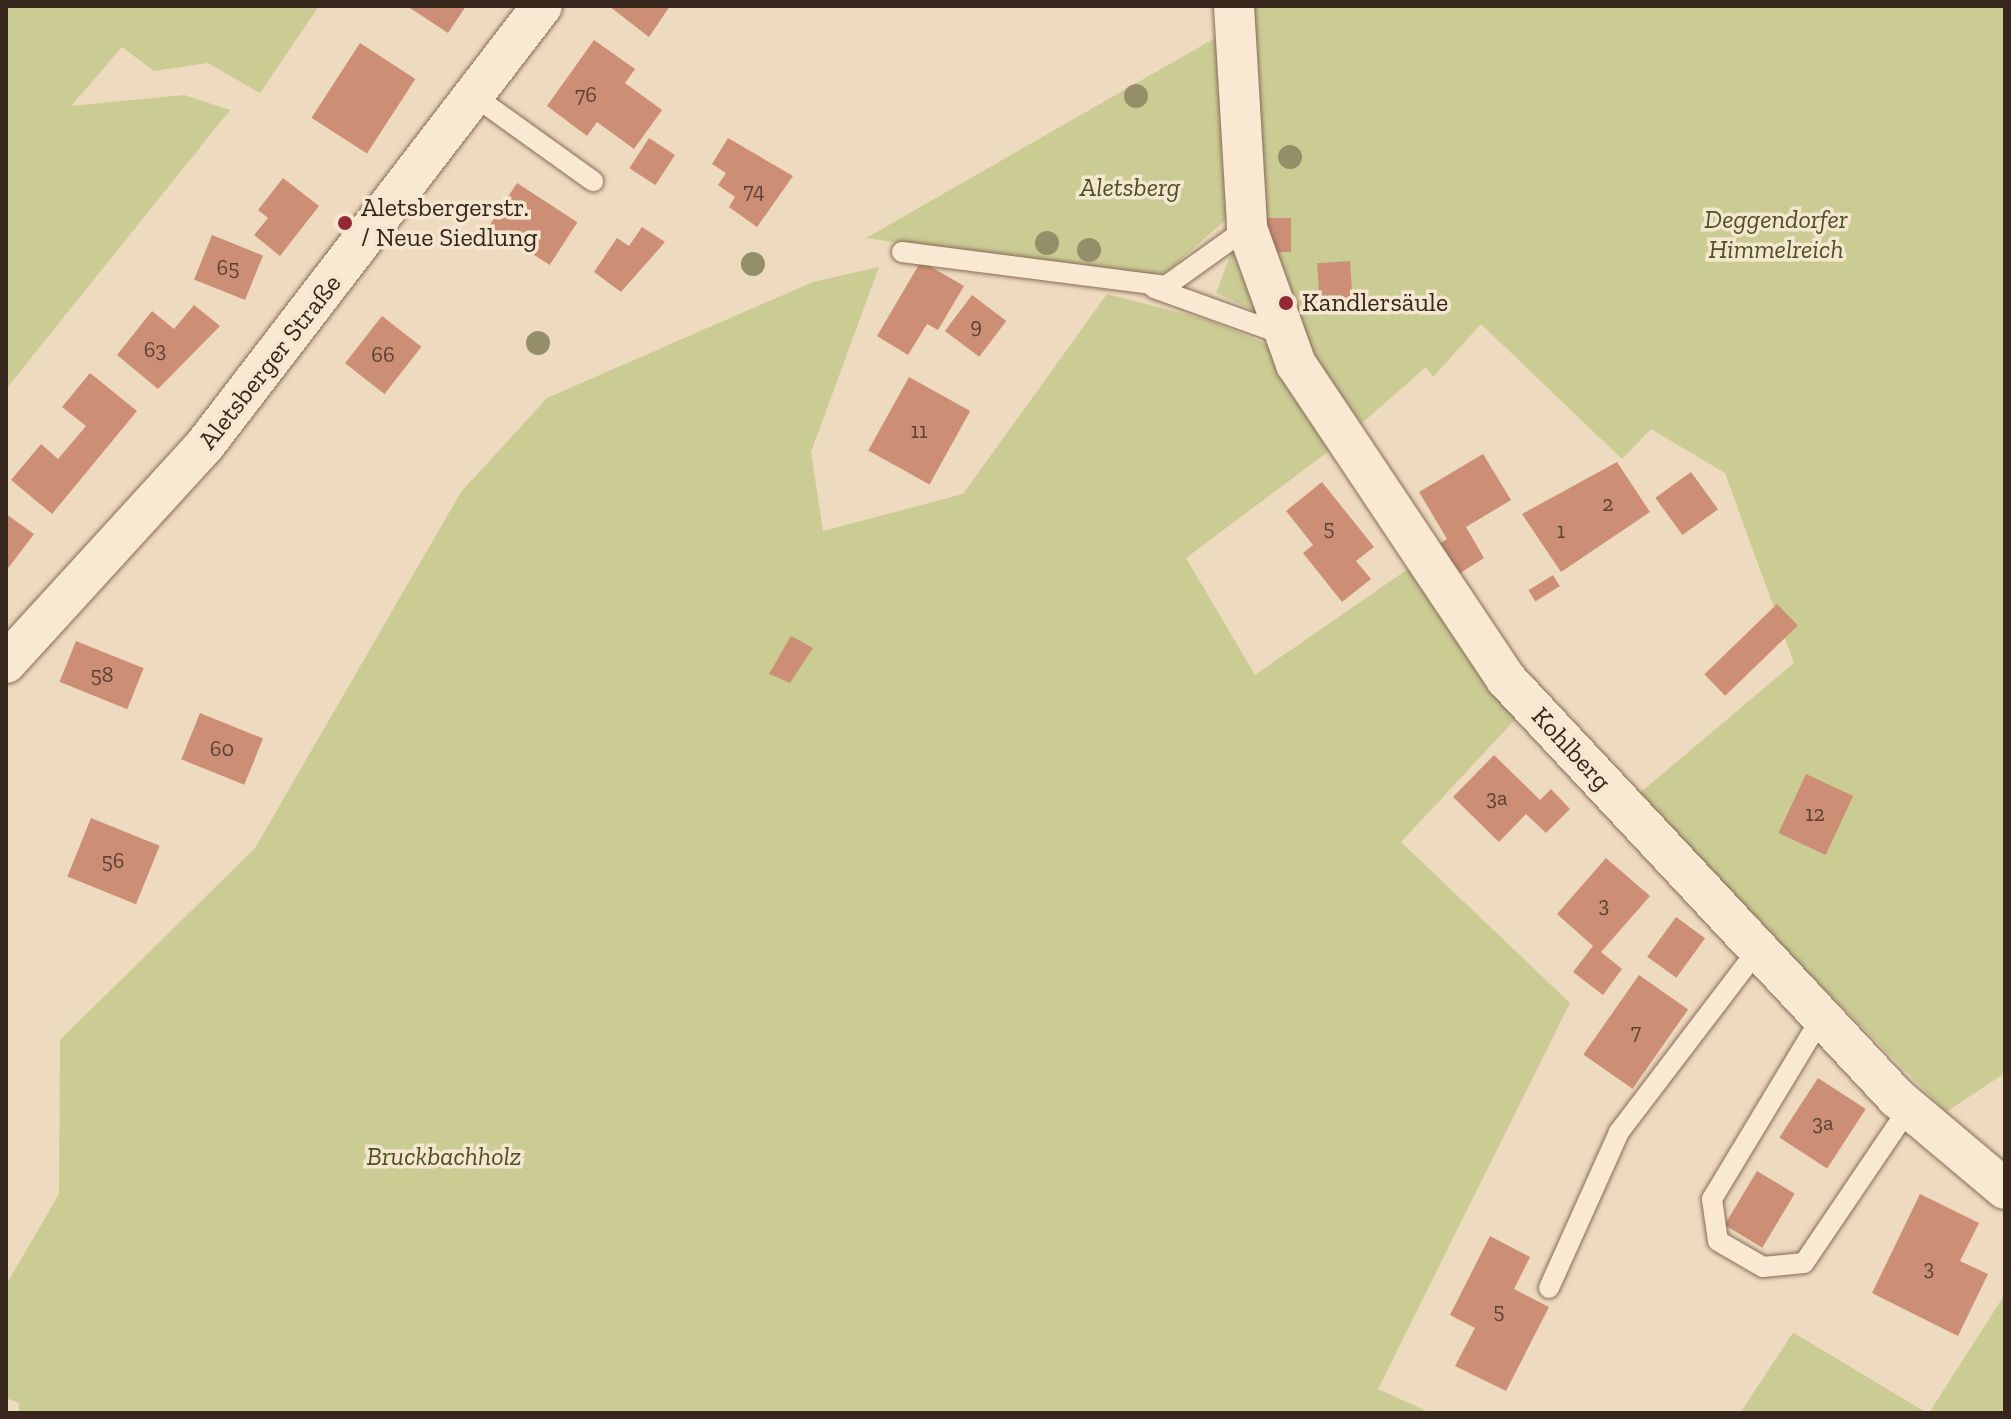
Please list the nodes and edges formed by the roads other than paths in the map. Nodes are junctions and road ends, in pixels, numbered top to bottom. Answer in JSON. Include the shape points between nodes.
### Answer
{"nodes":[{"id":1,"x":542,"y":6,"type":"edge"},
{"id":2,"x":1234,"y":6,"type":"edge"},
{"id":3,"x":477,"y":98,"type":"junction"},
{"id":4,"x":593,"y":181,"type":"dead end"},
{"id":5,"x":1247,"y":228,"type":"junction"},
{"id":6,"x":902,"y":252,"type":"dead end"},
{"id":7,"x":1150,"y":286,"type":"junction"},
{"id":8,"x":1282,"y":334,"type":"junction"},
{"id":9,"x":6,"y":663,"type":"edge"},
{"id":10,"x":1757,"y":951,"type":"junction"},
{"id":11,"x":1823,"y":1015,"type":"junction"},
{"id":12,"x":1909,"y":1108,"type":"junction"},
{"id":13,"x":2005,"y":1189,"type":"edge"},
{"id":14,"x":1549,"y":1288,"type":"dead end"}],
"edges":[{"from":1,"to":3,"type":"street","name":"Aletsberger Straße"},
{"from":2,"to":5,"type":"street","name":"Kohlberg"},
{"from":3,"to":4,"type":"lane"},
{"from":3,"to":9,"type":"street","name":"Aletsberger Straße","via":[[205,445]]},
{"from":5,"to":7,"type":"lane","via":[[1195,271]]},
{"from":5,"to":8,"type":"street","name":"Kohlberg"},
{"from":6,"to":7,"type":"lane"},
{"from":7,"to":8,"type":"lane"},
{"from":8,"to":10,"type":"street","name":"Kohlberg","via":[[1506,679]]},
{"from":10,"to":11,"type":"street","name":"Kohlberg"},
{"from":10,"to":14,"type":"lane","via":[[1619,1132]]},
{"from":11,"to":12,"type":"street","name":"Kohlberg"},
{"from":11,"to":12,"type":"lane","via":[[1712,1199],[1718,1241],[1763,1267],[1804,1263]]},
{"from":12,"to":13,"type":"street","name":"Kohlberg"}]}
